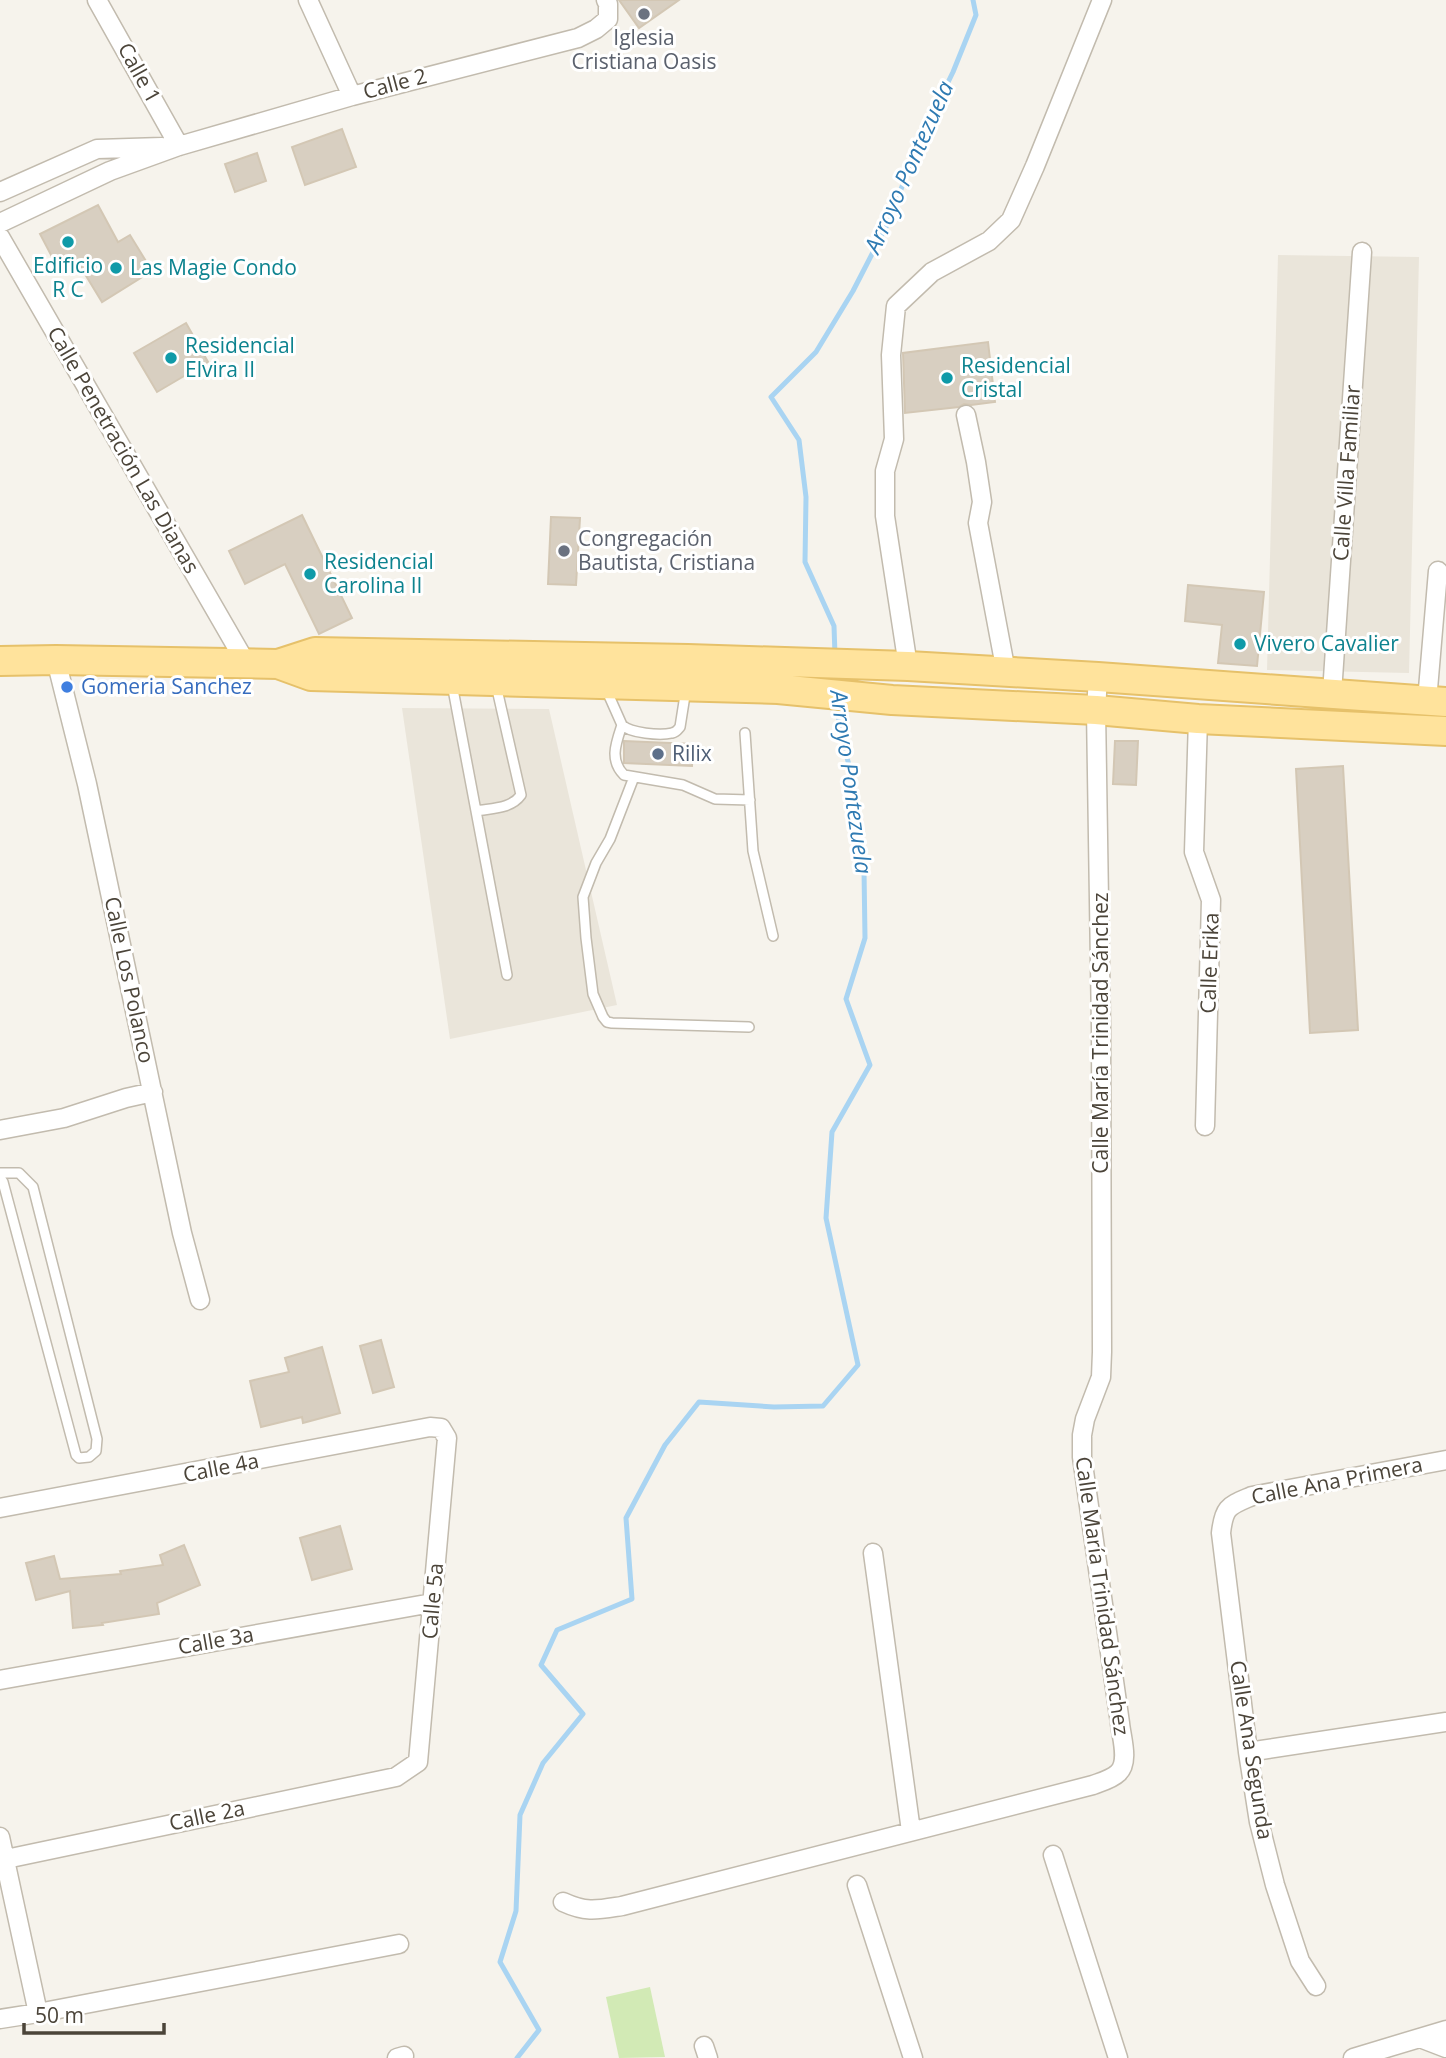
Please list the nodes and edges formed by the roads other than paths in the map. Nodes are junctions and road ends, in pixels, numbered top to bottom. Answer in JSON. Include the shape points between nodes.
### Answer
{"nodes":[{"id":1,"x":97,"y":0,"type":"edge"},
{"id":2,"x":308,"y":0,"type":"edge"},
{"id":3,"x":606,"y":0,"type":"edge"},
{"id":4,"x":1102,"y":0,"type":"edge"},
{"id":5,"x":352,"y":96,"type":"junction"},
{"id":6,"x":179,"y":146,"type":"junction"},
{"id":7,"x":0,"y":192,"type":"edge"},
{"id":8,"x":0,"y":223,"type":"edge"},
{"id":9,"x":0,"y":237,"type":"edge"},
{"id":10,"x":1362,"y":252,"type":"dead end"},
{"id":11,"x":966,"y":415,"type":"dead end"},
{"id":12,"x":1438,"y":571,"type":"dead end"},
{"id":13,"x":3,"y":655,"type":"edge"},
{"id":14,"x":56,"y":660,"type":"junction"},
{"id":15,"x":246,"y":663,"type":"junction"},
{"id":16,"x":278,"y":664,"type":"junction"},
{"id":17,"x":900,"y":666,"type":"junction"},
{"id":18,"x":1006,"y":672,"type":"junction"},
{"id":19,"x":1098,"y":677,"type":"junction"},
{"id":20,"x":451,"y":680,"type":"junction"},
{"id":21,"x":496,"y":683,"type":"junction"},
{"id":22,"x":604,"y":685,"type":"junction"},
{"id":23,"x":686,"y":687,"type":"junction"},
{"id":24,"x":1332,"y":693,"type":"junction"},
{"id":25,"x":1436,"y":702,"type":"edge"},
{"id":26,"x":1096,"y":710,"type":"junction"},
{"id":27,"x":1198,"y":719,"type":"junction"},
{"id":28,"x":622,"y":725,"type":"junction"},
{"id":29,"x":1446,"y":731,"type":"edge"},
{"id":30,"x":745,"y":733,"type":"dead end"},
{"id":31,"x":634,"y":777,"type":"junction"},
{"id":32,"x":750,"y":800,"type":"junction"},
{"id":33,"x":476,"y":811,"type":"junction"},
{"id":34,"x":773,"y":936,"type":"dead end"},
{"id":35,"x":507,"y":975,"type":"dead end"},
{"id":36,"x":749,"y":1027,"type":"dead end"},
{"id":37,"x":153,"y":1092,"type":"junction"},
{"id":38,"x":1205,"y":1126,"type":"dead end"},
{"id":39,"x":0,"y":1130,"type":"edge"},
{"id":40,"x":0,"y":1176,"type":"edge"},
{"id":41,"x":200,"y":1300,"type":"dead end"},
{"id":42,"x":441,"y":1428,"type":"joint"},
{"id":43,"x":1446,"y":1460,"type":"edge"},
{"id":44,"x":1229,"y":1506,"type":"joint"},
{"id":45,"x":0,"y":1508,"type":"edge"},
{"id":46,"x":873,"y":1553,"type":"dead end"},
{"id":47,"x":432,"y":1603,"type":"junction"},
{"id":48,"x":0,"y":1680,"type":"edge"},
{"id":49,"x":1445,"y":1728,"type":"edge"},
{"id":50,"x":1248,"y":1752,"type":"junction"},
{"id":51,"x":408,"y":1771,"type":"joint"},
{"id":52,"x":911,"y":1831,"type":"junction"},
{"id":53,"x":0,"y":1837,"type":"edge"},
{"id":54,"x":1053,"y":1855,"type":"dead end"},
{"id":55,"x":6,"y":1859,"type":"junction"},
{"id":56,"x":857,"y":1885,"type":"dead end"},
{"id":57,"x":563,"y":1902,"type":"dead end"},
{"id":58,"x":400,"y":1944,"type":"dead end"},
{"id":59,"x":1316,"y":1986,"type":"dead end"},
{"id":60,"x":38,"y":2013,"type":"junction"},
{"id":61,"x":0,"y":2019,"type":"edge"},
{"id":62,"x":1446,"y":2030,"type":"edge"},
{"id":63,"x":1420,"y":2038,"type":"junction"},
{"id":64,"x":1446,"y":2048,"type":"edge"},
{"id":65,"x":913,"y":2058,"type":"edge"},
{"id":66,"x":1118,"y":2058,"type":"edge"},
{"id":67,"x":1353,"y":2058,"type":"edge"}],
"edges":[{"from":1,"to":6,"type":"street","name":"Calle 1"},
{"from":2,"to":5,"type":"street"},
{"from":3,"to":5,"type":"street","name":"Calle 2","via":[[608,19],[578,38]]},
{"from":4,"to":17,"type":"street","via":[[1011,220],[989,240],[932,272],[896,306],[891,355],[894,439],[886,471],[885,516]]},
{"from":5,"to":6,"type":"street","name":"Calle 2"},
{"from":6,"to":7,"type":"street","name":"Calle 2","via":[[97,149]]},
{"from":6,"to":8,"type":"street","name":"Calle 2","via":[[110,171]]},
{"from":9,"to":15,"type":"street","name":"Calle Penetración Las Dianas"},
{"from":10,"to":24,"type":"street","name":"Calle Villa Familiar"},
{"from":11,"to":18,"type":"street","via":[[982,502],[978,523]]},
{"from":12,"to":25,"type":"street"},
{"from":13,"to":14,"type":"main road"},
{"from":14,"to":15,"type":"main road"},
{"from":14,"to":37,"type":"street","name":"Calle Los Polanco"},
{"from":15,"to":16,"type":"main road"},
{"from":16,"to":17,"type":"main road","via":[[315,652]]},
{"from":16,"to":20,"type":"main road","via":[[311,676]]},
{"from":17,"to":18,"type":"main road"},
{"from":18,"to":19,"type":"main road"},
{"from":19,"to":24,"type":"main road"},
{"from":19,"to":26,"type":"street","name":"Calle María Trinidad Sánchez"},
{"from":20,"to":21,"type":"main road"},
{"from":20,"to":33,"type":"lane"},
{"from":21,"to":22,"type":"main road"},
{"from":21,"to":33,"type":"lane","via":[[521,795],[515,803]]},
{"from":22,"to":23,"type":"main road"},
{"from":22,"to":28,"type":"lane"},
{"from":23,"to":26,"type":"main road"},
{"from":23,"to":28,"type":"lane","via":[[681,723],[675,732],[634,732]]},
{"from":24,"to":25,"type":"main road"},
{"from":26,"to":27,"type":"main road"},
{"from":26,"to":52,"type":"street","name":"Calle María Trinidad Sánchez","via":[[1102,1352],[1101,1377],[1082,1434],[1082,1457],[1123,1765],[1119,1773],[1093,1785]]},
{"from":27,"to":29,"type":"main road"},
{"from":27,"to":38,"type":"street","name":"Calle Erika","via":[[1194,852],[1211,900]]},
{"from":28,"to":31,"type":"lane","via":[[614,759],[624,775]]},
{"from":30,"to":32,"type":"lane"},
{"from":31,"to":32,"type":"lane","via":[[683,785],[715,799]]},
{"from":31,"to":36,"type":"lane","via":[[583,897],[593,994],[603,1017],[612,1023]]},
{"from":32,"to":34,"type":"lane","via":[[753,851]]},
{"from":33,"to":35,"type":"lane"},
{"from":37,"to":39,"type":"street","via":[[64,1118]]},
{"from":37,"to":41,"type":"street","name":"Calle Los Polanco"},
{"from":40,"to":40,"type":"lane","via":[[19,1173],[33,1187],[97,1439],[96,1451],[89,1457],[76,1455]]},
{"from":42,"to":45,"type":"street","name":"Calle 4a"},
{"from":42,"to":47,"type":"street","name":"Calle 5a","via":[[447,1438]]},
{"from":43,"to":44,"type":"street","name":"Calle Ana Primera","via":[[1252,1496]]},
{"from":44,"to":50,"type":"street","name":"Calle Ana Segunda","via":[[1221,1533]]},
{"from":46,"to":52,"type":"street"},
{"from":47,"to":48,"type":"street","name":"Calle 3a"},
{"from":47,"to":51,"type":"street","name":"Calle 5a","via":[[418,1762]]},
{"from":49,"to":50,"type":"street"},
{"from":50,"to":59,"type":"street","name":"Calle Ana Segunda","via":[[1275,1885],[1300,1961]]},
{"from":51,"to":55,"type":"street","name":"Calle 2a"},
{"from":52,"to":57,"type":"street","name":"Calle María Trinidad Sánchez","via":[[622,1906],[580,1909]]},
{"from":53,"to":55,"type":"street"},
{"from":54,"to":66,"type":"street"},
{"from":55,"to":60,"type":"street"},
{"from":56,"to":65,"type":"street"},
{"from":58,"to":60,"type":"street"},
{"from":60,"to":61,"type":"street"},
{"from":62,"to":63,"type":"street"},
{"from":63,"to":64,"type":"street"},
{"from":63,"to":67,"type":"street"}]}
